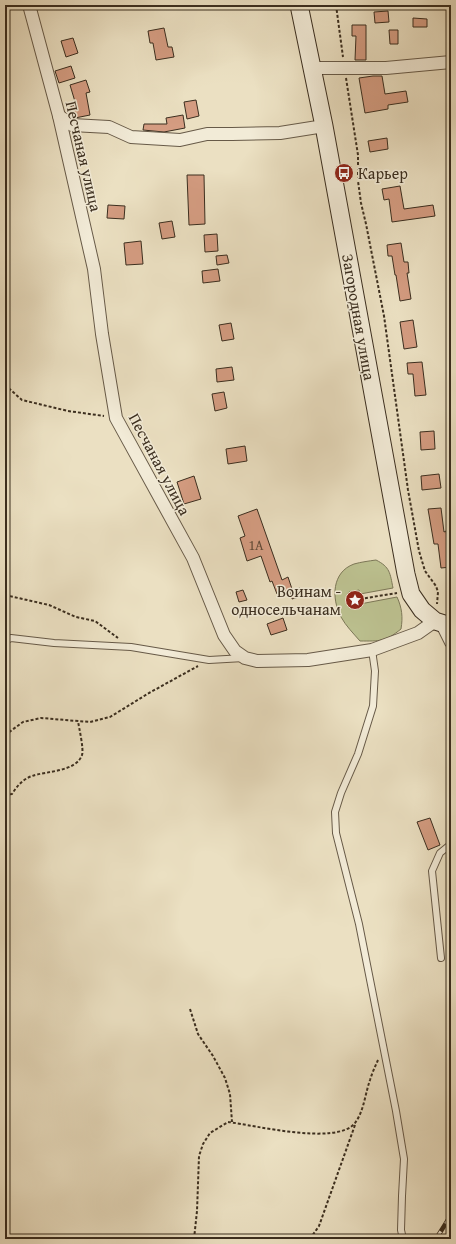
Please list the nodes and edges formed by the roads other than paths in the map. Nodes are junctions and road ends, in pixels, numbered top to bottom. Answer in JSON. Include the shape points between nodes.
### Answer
{"nodes":[{"id":1,"x":29,"y":5,"type":"edge"},
{"id":2,"x":299,"y":5,"type":"edge"},
{"id":3,"x":451,"y":62,"type":"edge"},
{"id":4,"x":311,"y":68,"type":"junction"},
{"id":5,"x":59,"y":116,"type":"junction"},
{"id":6,"x":324,"y":126,"type":"junction"},
{"id":7,"x":443,"y":624,"type":"edge"},
{"id":8,"x":5,"y":641,"type":"edge"},
{"id":9,"x":451,"y":642,"type":"edge"},
{"id":10,"x":372,"y":650,"type":"junction"},
{"id":11,"x":245,"y":658,"type":"junction"},
{"id":12,"x":451,"y":844,"type":"edge"},
{"id":13,"x":441,"y":958,"type":"dead end"},
{"id":14,"x":401,"y":1230,"type":"junction"},
{"id":15,"x":398,"y":1239,"type":"edge"},
{"id":16,"x":403,"y":1239,"type":"edge"}],
"edges":[{"from":1,"to":5,"type":"street","name":"Песчаная улица"},
{"from":2,"to":4,"type":"street","name":"Загородная улица"},
{"from":3,"to":4,"type":"street","via":[[386,68]]},
{"from":4,"to":6,"type":"street","name":"Загородная улица"},
{"from":5,"to":6,"type":"street","via":[[72,125],[109,127],[131,137],[180,140],[208,134],[280,133]]},
{"from":5,"to":11,"type":"street","name":"Песчаная улица","via":[[94,269],[116,418],[193,558],[224,635],[235,651]]},
{"from":6,"to":7,"type":"street","name":"Загородная улица","via":[[410,591],[422,610]]},
{"from":7,"to":9,"type":"street"},
{"from":7,"to":10,"type":"street"},
{"from":8,"to":11,"type":"lane","via":[[11,638],[131,647],[209,660]]},
{"from":10,"to":11,"type":"street","via":[[308,660],[257,661]]},
{"from":10,"to":14,"type":"lane","via":[[375,672],[373,706],[358,754],[335,812],[336,833],[359,924],[404,1159]]},
{"from":12,"to":13,"type":"lane","via":[[440,853],[432,871]]},
{"from":14,"to":15,"type":"lane"},
{"from":14,"to":16,"type":"lane"}]}
